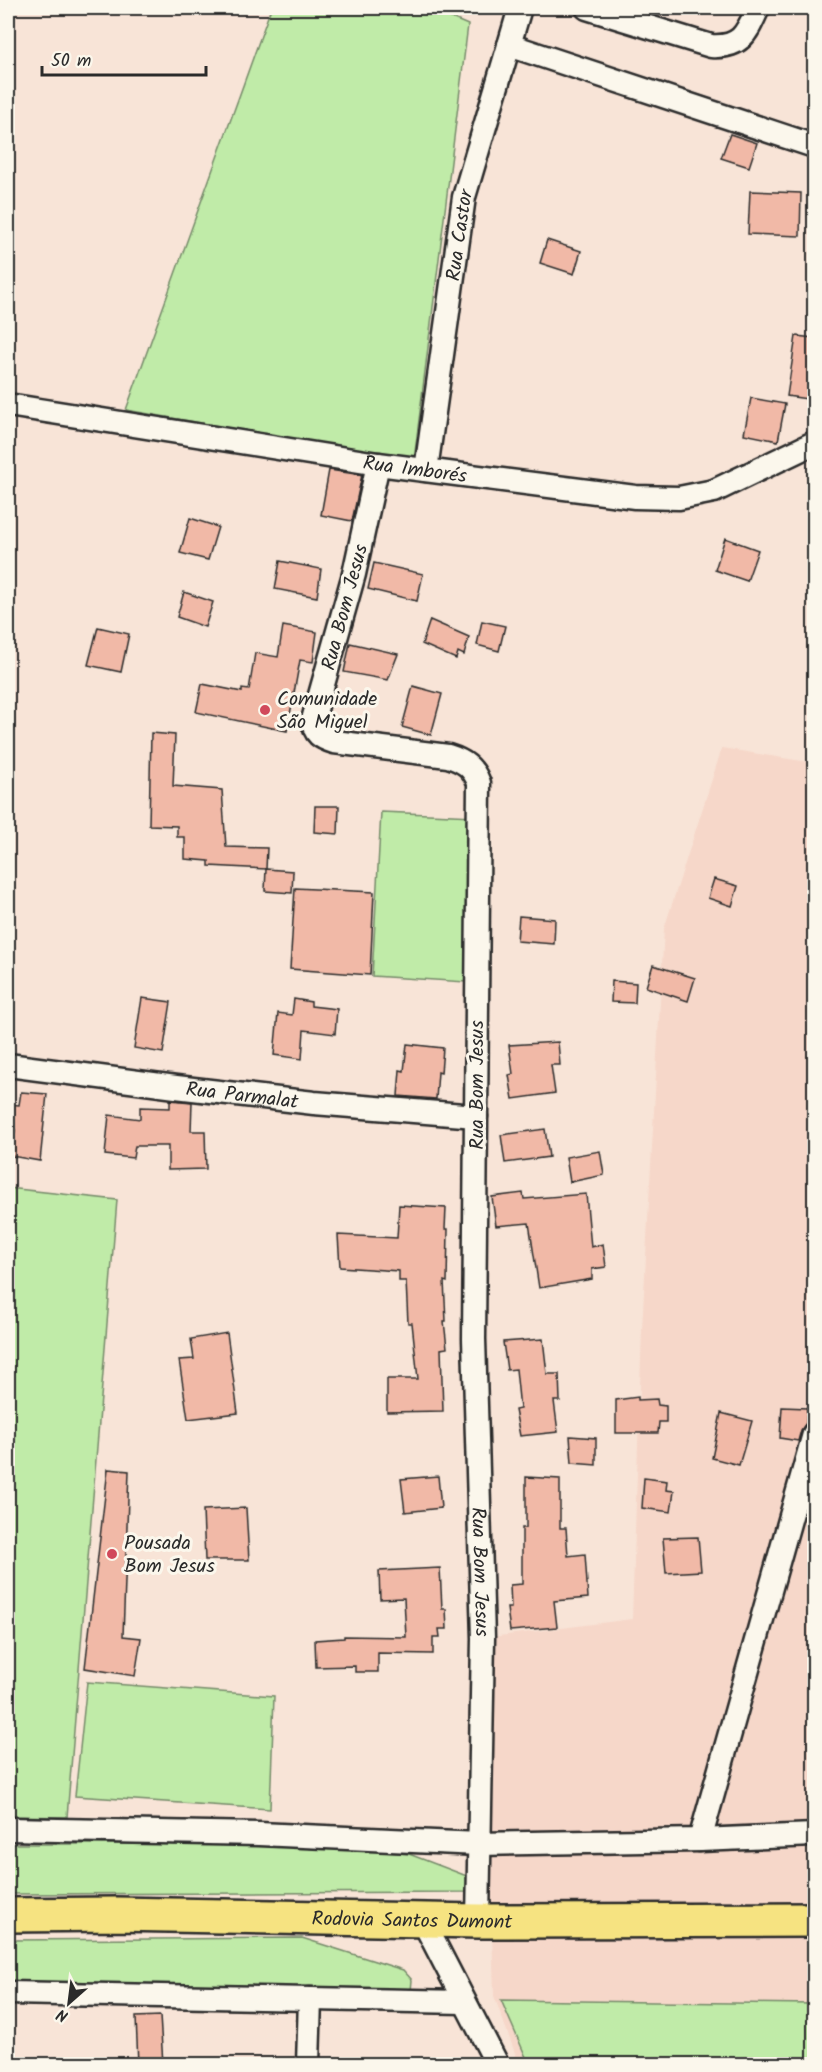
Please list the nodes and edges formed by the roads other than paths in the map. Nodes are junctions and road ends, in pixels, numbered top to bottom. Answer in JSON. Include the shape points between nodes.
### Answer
{"nodes":[{"id":1,"x":520,"y":8,"type":"edge"},
{"id":2,"x":587,"y":8,"type":"edge"},
{"id":3,"x":758,"y":8,"type":"edge"},
{"id":4,"x":509,"y":45,"type":"junction"},
{"id":5,"x":814,"y":146,"type":"edge"},
{"id":6,"x":8,"y":405,"type":"edge"},
{"id":7,"x":814,"y":443,"type":"edge"},
{"id":8,"x":378,"y":464,"type":"junction"},
{"id":9,"x":426,"y":470,"type":"junction"},
{"id":10,"x":8,"y":1065,"type":"edge"},
{"id":11,"x":476,"y":1116,"type":"junction"},
{"id":12,"x":814,"y":1434,"type":"edge"},
{"id":13,"x":8,"y":1829,"type":"edge"},
{"id":14,"x":814,"y":1835,"type":"edge"},
{"id":15,"x":700,"y":1840,"type":"junction"},
{"id":16,"x":478,"y":1844,"type":"junction"},
{"id":17,"x":8,"y":1915,"type":"edge"},
{"id":18,"x":422,"y":1919,"type":"junction"},
{"id":19,"x":814,"y":1920,"type":"edge"},
{"id":20,"x":478,"y":1921,"type":"junction"},
{"id":21,"x":8,"y":1993,"type":"edge"},
{"id":22,"x":310,"y":1999,"type":"junction"},
{"id":23,"x":464,"y":2002,"type":"junction"},
{"id":24,"x":308,"y":2064,"type":"edge"},
{"id":25,"x":497,"y":2064,"type":"edge"}],
"edges":[{"from":1,"to":4,"type":"street","name":"Rua Castor"},
{"from":2,"to":3,"type":"street","via":[[723,47],[741,39]]},
{"from":4,"to":5,"type":"street"},
{"from":4,"to":9,"type":"street","name":"Rua Castor","via":[[464,197]]},
{"from":6,"to":8,"type":"street","name":"Rua Imborés"},
{"from":7,"to":9,"type":"street","name":"Rua Imborés","via":[[714,491],[679,498],[635,497]]},
{"from":8,"to":9,"type":"street","name":"Rua Imborés"},
{"from":8,"to":11,"type":"street","name":"Rua Bom Jesus","via":[[354,574],[313,720],[314,729],[334,742],[460,759],[475,772],[479,783]]},
{"from":10,"to":11,"type":"street","name":"Rua Parmalat","via":[[176,1088]]},
{"from":11,"to":16,"type":"street","name":"Rua Bom Jesus","via":[[474,1339],[483,1638]]},
{"from":12,"to":15,"type":"street"},
{"from":13,"to":16,"type":"street","via":[[259,1834]]},
{"from":14,"to":15,"type":"street"},
{"from":15,"to":16,"type":"street"},
{"from":16,"to":20,"type":"street","name":"Rua Bom Jesus"},
{"from":17,"to":18,"type":"highway","name":"Rodovia Santos Dumont"},
{"from":18,"to":20,"type":"highway","name":"Rodovia Santos Dumont"},
{"from":18,"to":23,"type":"street"},
{"from":19,"to":20,"type":"highway","name":"Rodovia Santos Dumont"},
{"from":21,"to":22,"type":"street"},
{"from":22,"to":23,"type":"street"},
{"from":22,"to":24,"type":"street"},
{"from":23,"to":25,"type":"street"}]}
